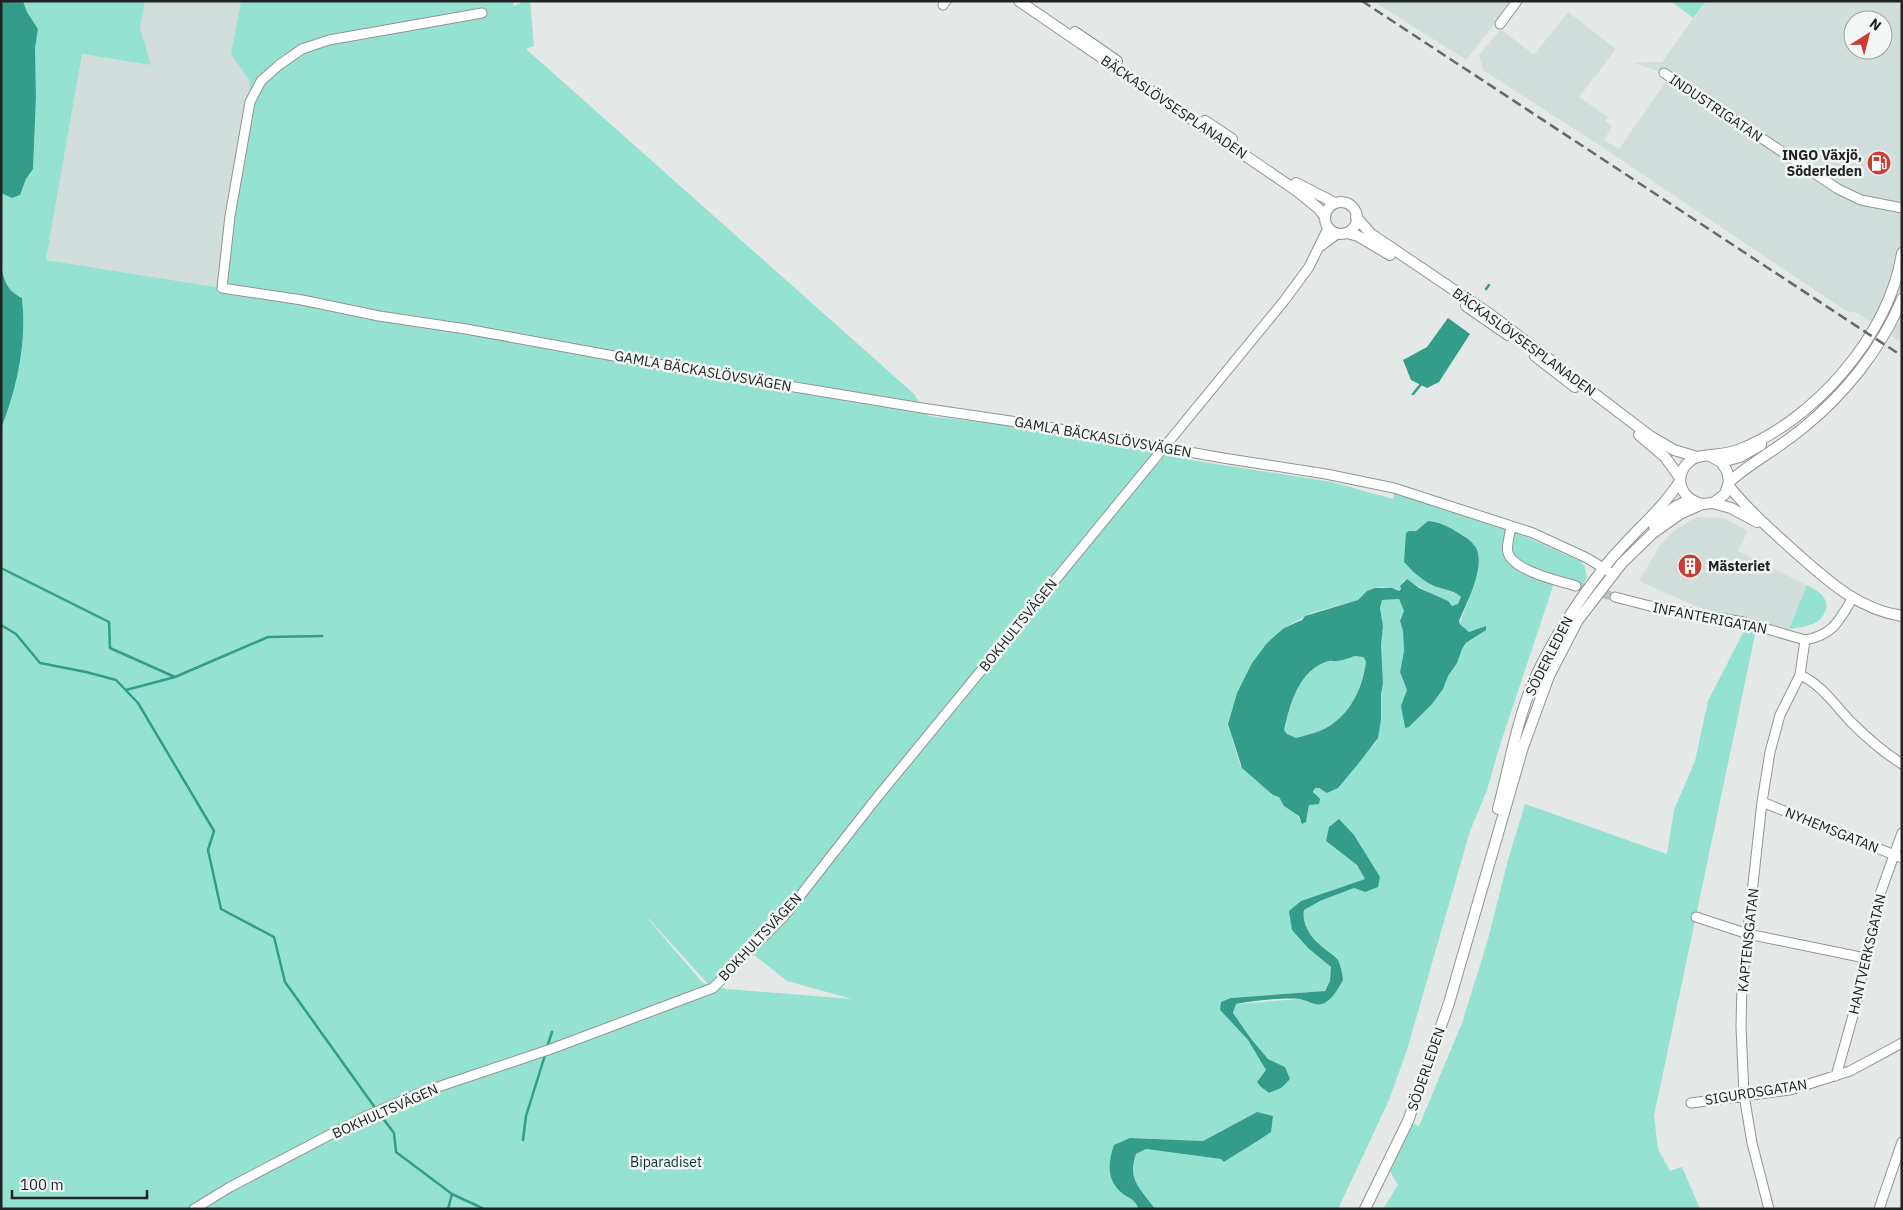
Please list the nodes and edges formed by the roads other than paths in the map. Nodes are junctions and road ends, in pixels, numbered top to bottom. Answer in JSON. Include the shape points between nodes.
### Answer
{"nodes":[{"id":1,"x":1019,"y":1,"type":"edge"},
{"id":2,"x":1029,"y":1,"type":"edge"},
{"id":3,"x":1517,"y":1,"type":"edge"},
{"id":4,"x":482,"y":13,"type":"dead end"},
{"id":5,"x":1500,"y":24,"type":"dead end"},
{"id":6,"x":1664,"y":73,"type":"dead end"},
{"id":7,"x":1335,"y":203,"type":"junction"},
{"id":8,"x":1902,"y":208,"type":"edge"},
{"id":9,"x":1325,"y":216,"type":"junction"},
{"id":10,"x":1356,"y":217,"type":"junction"},
{"id":11,"x":1328,"y":228,"type":"junction"},
{"id":12,"x":1342,"y":233,"type":"junction"},
{"id":13,"x":1319,"y":248,"type":"junction"},
{"id":14,"x":1902,"y":253,"type":"edge"},
{"id":15,"x":1902,"y":299,"type":"edge"},
{"id":16,"x":1772,"y":434,"type":"junction"},
{"id":17,"x":1164,"y":448,"type":"junction"},
{"id":18,"x":1710,"y":456,"type":"junction"},
{"id":19,"x":1697,"y":457,"type":"junction"},
{"id":20,"x":1721,"y":462,"type":"junction"},
{"id":21,"x":1680,"y":479,"type":"junction"},
{"id":22,"x":1729,"y":484,"type":"junction"},
{"id":23,"x":1697,"y":503,"type":"junction"},
{"id":24,"x":1713,"y":503,"type":"junction"},
{"id":25,"x":1512,"y":527,"type":"junction"},
{"id":26,"x":1768,"y":528,"type":"junction"},
{"id":27,"x":1608,"y":571,"type":"junction"},
{"id":28,"x":1576,"y":586,"type":"tunnel mouth"},
{"id":29,"x":1615,"y":597,"type":"tunnel mouth"},
{"id":30,"x":1852,"y":599,"type":"junction"},
{"id":31,"x":1902,"y":616,"type":"edge"},
{"id":32,"x":1805,"y":640,"type":"junction"},
{"id":33,"x":1800,"y":675,"type":"junction"},
{"id":34,"x":1902,"y":764,"type":"edge"},
{"id":35,"x":1762,"y":802,"type":"junction"},
{"id":36,"x":1902,"y":833,"type":"edge"},
{"id":37,"x":1893,"y":855,"type":"junction"},
{"id":38,"x":1902,"y":858,"type":"edge"},
{"id":39,"x":1696,"y":917,"type":"dead end"},
{"id":40,"x":1748,"y":934,"type":"junction"},
{"id":41,"x":1865,"y":958,"type":"junction"},
{"id":42,"x":1902,"y":1043,"type":"edge"},
{"id":43,"x":1836,"y":1076,"type":"junction"},
{"id":44,"x":1744,"y":1095,"type":"junction"},
{"id":45,"x":1691,"y":1103,"type":"dead end"},
{"id":46,"x":1902,"y":1142,"type":"edge"},
{"id":47,"x":194,"y":1209,"type":"edge"},
{"id":48,"x":1365,"y":1209,"type":"edge"},
{"id":49,"x":1769,"y":1209,"type":"edge"},
{"id":50,"x":1879,"y":1209,"type":"edge"}],
"edges":[{"from":1,"to":9,"type":"street","name":"BÄCKASLÖVSESPLANADEN","via":[[1298,191]]},
{"from":2,"to":7,"type":"street","name":"BÄCKASLÖVSESPLANADEN","via":[[1297,184]]},
{"from":3,"to":5,"type":"street"},
{"from":4,"to":17,"type":"street","name":"GAMLA BÄCKASLÖVSVÄGEN","via":[[329,40],[302,49],[261,81],[250,102],[230,216],[222,288]]},
{"from":6,"to":8,"type":"street","name":"INDUSTRIGATAN","via":[[1849,195],[1870,203]]},
{"from":7,"to":9,"type":"street"},
{"from":7,"to":10,"type":"street","name":"BÄCKASLÖVSESPLANADEN","via":[[1348,204]]},
{"from":9,"to":11,"type":"street"},
{"from":10,"to":12,"type":"street","via":[[1354,227]]},
{"from":10,"to":19,"type":"street","name":"BÄCKASLÖVSESPLANADEN","via":[[1377,238],[1491,315],[1650,436],[1674,450]]},
{"from":11,"to":12,"type":"street","name":"BÄCKASLÖVSESPLANADEN"},
{"from":11,"to":13,"type":"street","name":"BOKHULTSVÄGEN"},
{"from":12,"to":13,"type":"street"},
{"from":12,"to":21,"type":"street","name":"BÄCKASLÖVSESPLANADEN","via":[[1363,238],[1517,342],[1642,437],[1665,457]]},
{"from":13,"to":17,"type":"street","name":"BOKHULTSVÄGEN","via":[[1298,283]]},
{"from":14,"to":16,"type":"street","via":[[1888,301],[1857,354],[1812,404]]},
{"from":15,"to":22,"type":"street","via":[[1864,365],[1835,399],[1802,429],[1748,466]]},
{"from":16,"to":18,"type":"street","via":[[1736,451]]},
{"from":16,"to":20,"type":"street","via":[[1749,453]]},
{"from":17,"to":25,"type":"street","name":"GAMLA BÄCKASLÖVSVÄGEN","via":[[1394,488]]},
{"from":17,"to":47,"type":"street","name":"BOKHULTSVÄGEN","via":[[784,915],[712,988],[552,1049],[420,1093],[360,1119]]},
{"from":18,"to":19,"type":"street"},
{"from":18,"to":20,"type":"street"},
{"from":19,"to":21,"type":"street","name":"SÖDERLEDEN","via":[[1684,467]]},
{"from":20,"to":22,"type":"street","via":[[1727,471]]},
{"from":21,"to":23,"type":"street","via":[[1685,494]]},
{"from":21,"to":27,"type":"street","name":"SÖDERLEDEN","via":[[1667,501],[1618,550]]},
{"from":22,"to":24,"type":"street","via":[[1722,498]]},
{"from":22,"to":26,"type":"street"},
{"from":23,"to":24,"type":"street","name":"SÖDERLEDEN"},
{"from":23,"to":27,"type":"street","name":"SÖDERLEDEN"},
{"from":24,"to":26,"type":"street","via":[[1740,512]]},
{"from":25,"to":27,"type":"street","name":"GAMLA BÄCKASLÖVSVÄGEN","via":[[1567,548]]},
{"from":25,"to":28,"type":"street","via":[[1508,554],[1514,563]]},
{"from":26,"to":30,"type":"street"},
{"from":27,"to":48,"type":"street","name":"SÖDERLEDEN","via":[[1560,652],[1542,693],[1470,924],[1449,1004],[1408,1121]]},
{"from":29,"to":32,"type":"street","name":"INFANTERIGATAN","via":[[1743,622]]},
{"from":30,"to":31,"type":"street","via":[[1882,612]]},
{"from":30,"to":32,"type":"street","via":[[1833,628],[1822,636]]},
{"from":32,"to":33,"type":"street"},
{"from":33,"to":34,"type":"street","via":[[1823,690],[1852,723]]},
{"from":33,"to":35,"type":"street","name":"KAPTENSGATAN","via":[[1785,703],[1774,735]]},
{"from":35,"to":37,"type":"street","name":"NYHEMSGATAN"},
{"from":35,"to":40,"type":"street","name":"KAPTENSGATAN"},
{"from":36,"to":37,"type":"street","name":"HANTVERKSGATAN"},
{"from":37,"to":38,"type":"street","name":"NYHEMSGATAN"},
{"from":37,"to":41,"type":"street","name":"HANTVERKSGATAN"},
{"from":39,"to":40,"type":"street"},
{"from":40,"to":41,"type":"street"},
{"from":40,"to":44,"type":"street","name":"KAPTENSGATAN","via":[[1741,1006]]},
{"from":41,"to":43,"type":"street","name":"HANTVERKSGATAN"},
{"from":42,"to":43,"type":"street","name":"SIGURDSGATAN","via":[[1862,1066]]},
{"from":43,"to":44,"type":"street","name":"SIGURDSGATAN","via":[[1790,1090]]},
{"from":44,"to":45,"type":"street","name":"SIGURDSGATAN"},
{"from":44,"to":49,"type":"street","name":"KAPTENSGATAN"},
{"from":46,"to":50,"type":"street"}]}
